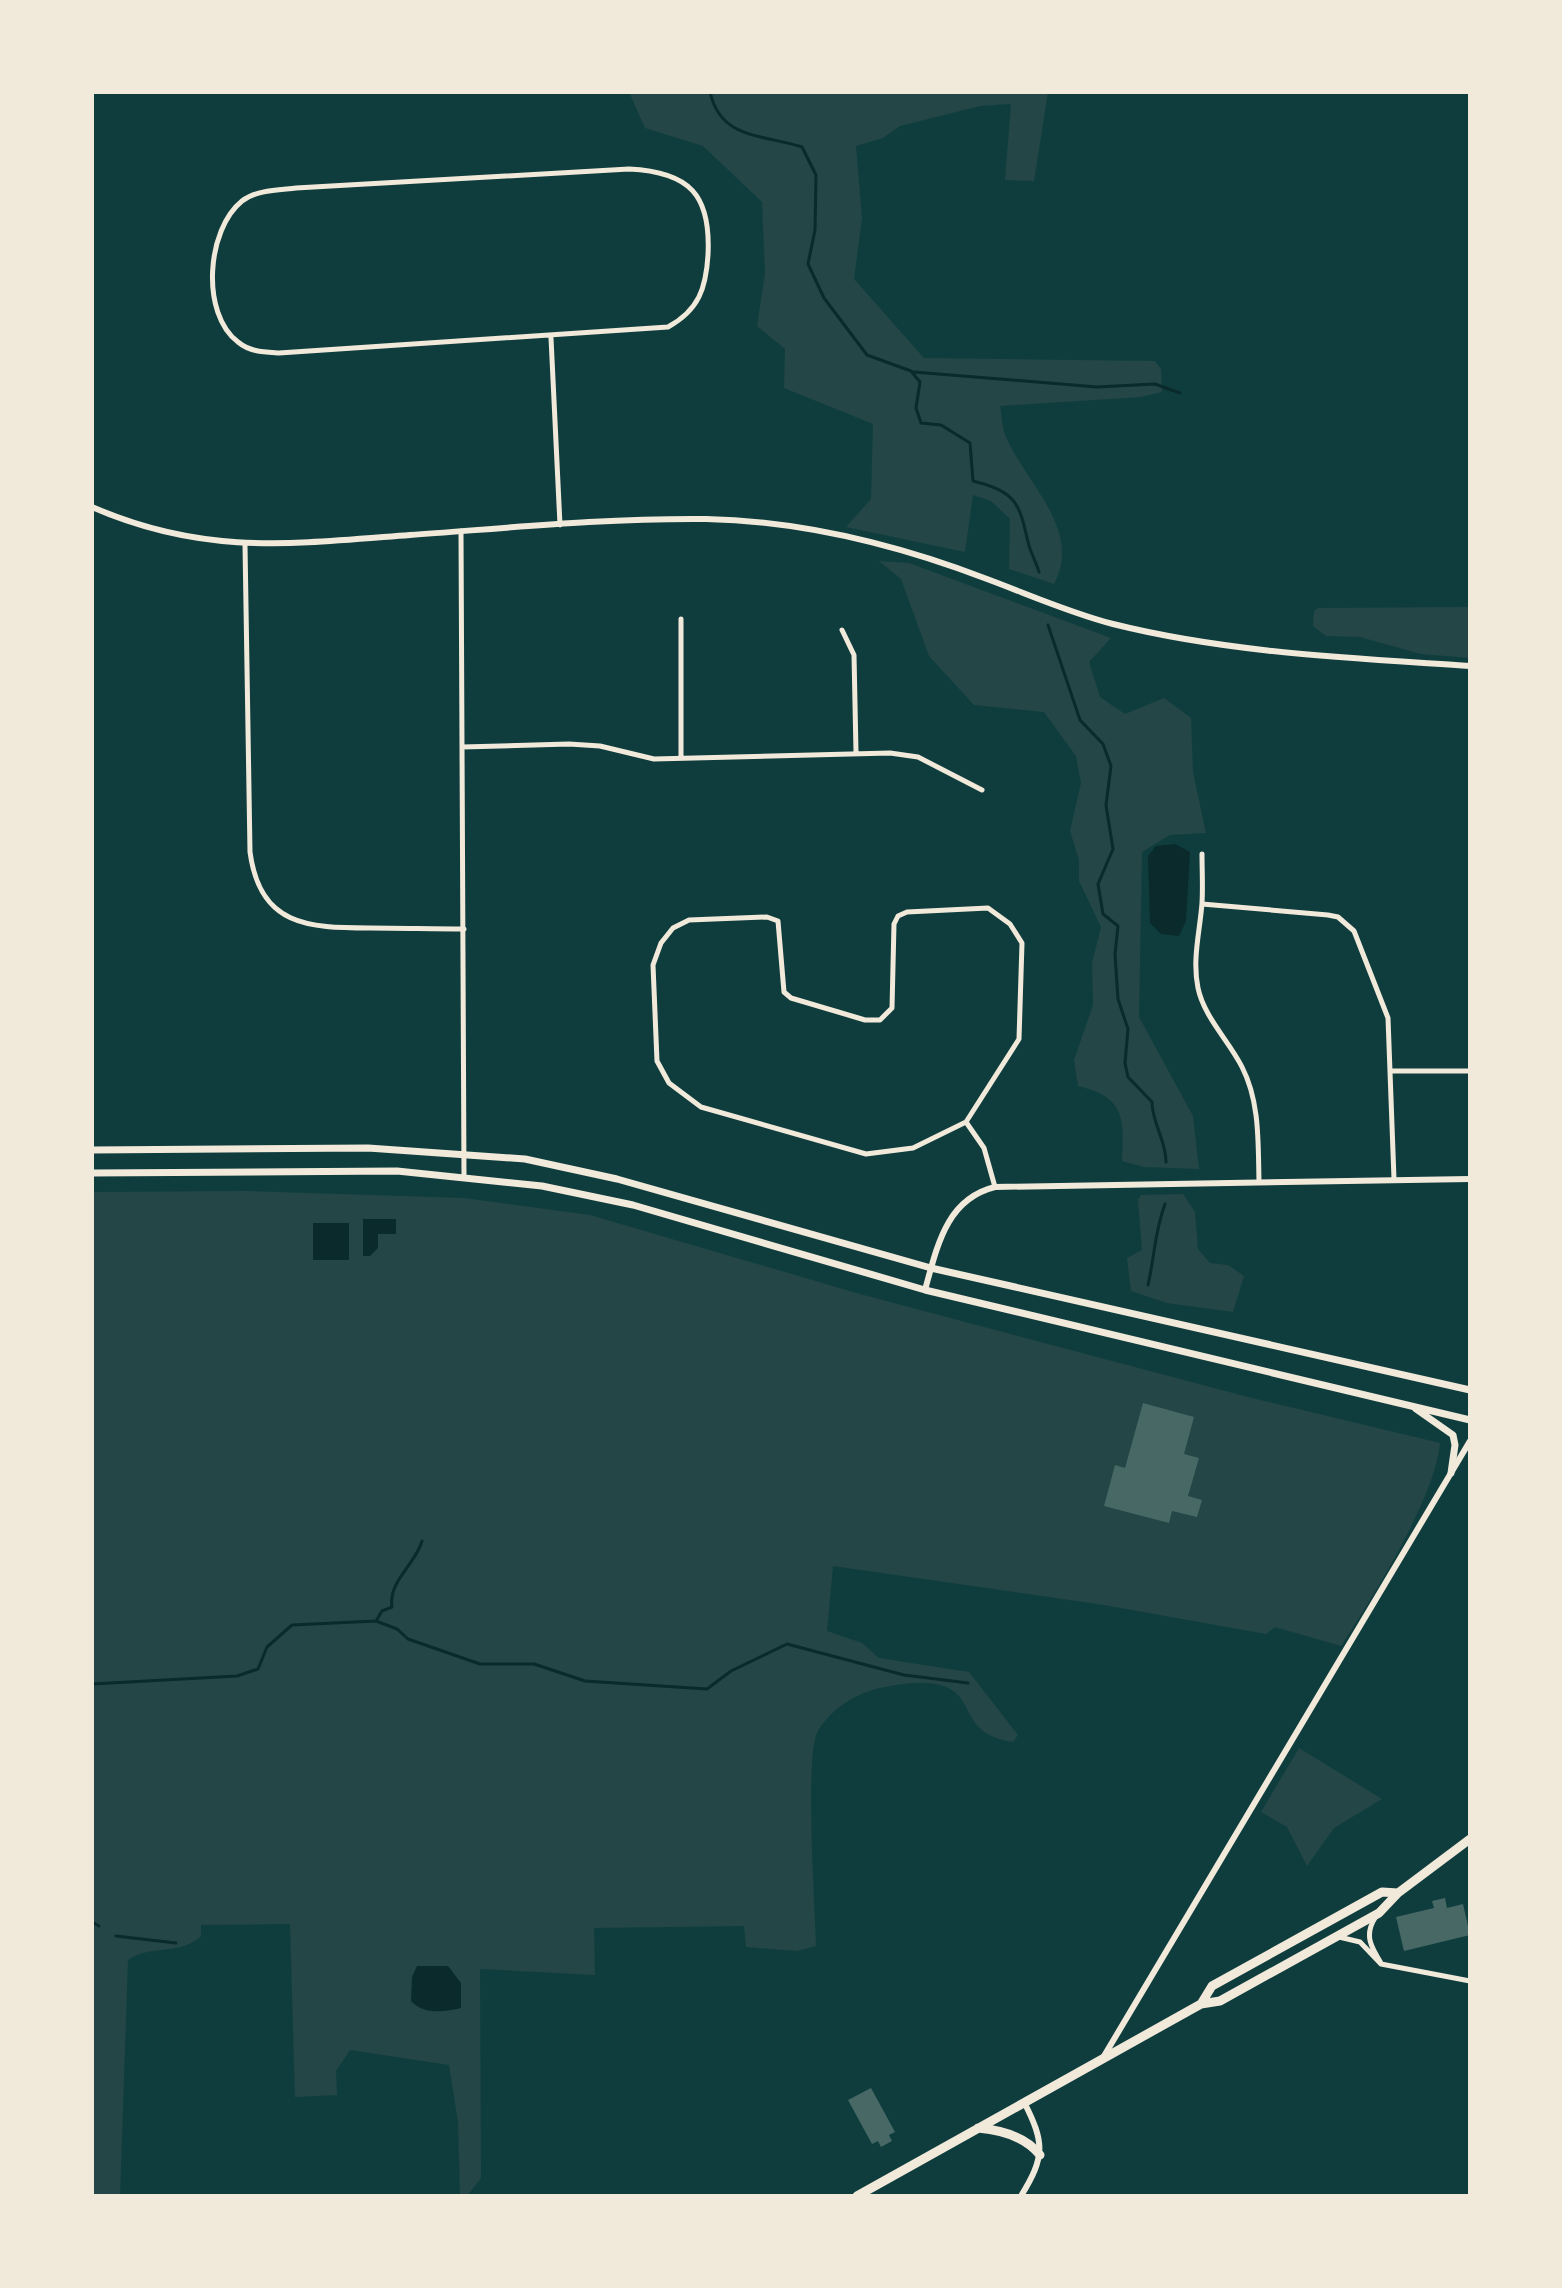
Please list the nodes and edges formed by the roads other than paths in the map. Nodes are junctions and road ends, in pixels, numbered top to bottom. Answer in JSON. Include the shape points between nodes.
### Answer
{"nodes":[{"id":1,"x":551,"y":337,"type":"junction"},
{"id":2,"x":92,"y":507,"type":"edge"},
{"id":3,"x":560,"y":525,"type":"junction"},
{"id":4,"x":461,"y":531,"type":"junction"},
{"id":5,"x":245,"y":545,"type":"junction"},
{"id":6,"x":681,"y":619,"type":"dead end"},
{"id":7,"x":842,"y":630,"type":"dead end"},
{"id":8,"x":1470,"y":666,"type":"edge"},
{"id":9,"x":462,"y":747,"type":"junction"},
{"id":10,"x":856,"y":752,"type":"junction"},
{"id":11,"x":681,"y":758,"type":"junction"},
{"id":12,"x":982,"y":790,"type":"dead end"},
{"id":13,"x":1202,"y":854,"type":"dead end"},
{"id":14,"x":1202,"y":904,"type":"junction"},
{"id":15,"x":464,"y":929,"type":"junction"},
{"id":16,"x":1393,"y":1071,"type":"junction"},
{"id":17,"x":1470,"y":1071,"type":"edge"},
{"id":18,"x":966,"y":1122,"type":"junction"},
{"id":19,"x":92,"y":1150,"type":"edge"},
{"id":20,"x":464,"y":1154,"type":"junction"},
{"id":21,"x":92,"y":1173,"type":"edge"},
{"id":22,"x":464,"y":1176,"type":"junction"},
{"id":23,"x":1394,"y":1179,"type":"junction"},
{"id":24,"x":1470,"y":1179,"type":"edge"},
{"id":25,"x":1259,"y":1181,"type":"junction"},
{"id":26,"x":995,"y":1187,"type":"junction"},
{"id":27,"x":931,"y":1268,"type":"junction"},
{"id":28,"x":925,"y":1290,"type":"junction"},
{"id":29,"x":1470,"y":1390,"type":"edge"},
{"id":30,"x":1415,"y":1407,"type":"junction"},
{"id":31,"x":1470,"y":1420,"type":"edge"},
{"id":32,"x":1470,"y":1441,"type":"edge"},
{"id":33,"x":1451,"y":1473,"type":"junction"},
{"id":34,"x":1470,"y":1839,"type":"edge"},
{"id":35,"x":1398,"y":1893,"type":"junction"},
{"id":36,"x":1379,"y":1913,"type":"junction"},
{"id":37,"x":1334,"y":1938,"type":"junction"},
{"id":38,"x":1381,"y":1964,"type":"junction"},
{"id":39,"x":1470,"y":1981,"type":"edge"},
{"id":40,"x":1201,"y":2004,"type":"junction"},
{"id":41,"x":1104,"y":2056,"type":"junction"},
{"id":42,"x":1024,"y":2102,"type":"junction"},
{"id":43,"x":978,"y":2128,"type":"junction"},
{"id":44,"x":1040,"y":2155,"type":"junction"},
{"id":45,"x":857,"y":2196,"type":"edge"},
{"id":46,"x":1021,"y":2196,"type":"edge"}],
"edges":[{"from":1,"to":1,"type":"street","via":[[651,331],[668,327],[693,309],[706,280],[709,230],[702,202],[691,189],[670,177],[629,169],[296,188],[245,199],[219,236],[214,260],[218,310],[237,342],[259,352]]},
{"from":1,"to":3,"type":"street"},
{"from":2,"to":5,"type":"street","via":[[162,533]]},
{"from":3,"to":4,"type":"street"},
{"from":3,"to":8,"type":"street","via":[[708,519],[826,532],[923,556],[1067,611],[1159,634]]},
{"from":4,"to":5,"type":"street"},
{"from":4,"to":9,"type":"street"},
{"from":5,"to":15,"type":"street","via":[[250,852],[260,889],[282,914],[312,927]]},
{"from":6,"to":11,"type":"street"},
{"from":7,"to":10,"type":"street","via":[[854,655]]},
{"from":9,"to":11,"type":"street","via":[[569,744],[638,757]]},
{"from":9,"to":15,"type":"street"},
{"from":10,"to":11,"type":"street"},
{"from":10,"to":12,"type":"street","via":[[918,757]]},
{"from":13,"to":14,"type":"street"},
{"from":14,"to":16,"type":"street","via":[[1328,915],[1349,925],[1388,1018]]},
{"from":14,"to":25,"type":"street","via":[[1198,988],[1249,1086],[1257,1122]]},
{"from":15,"to":20,"type":"street"},
{"from":16,"to":17,"type":"street"},
{"from":16,"to":23,"type":"street"},
{"from":18,"to":18,"type":"street","via":[[913,1148],[866,1154],[701,1107],[683,1097],[657,1061],[653,965],[661,943],[689,920],[767,917],[778,921],[781,934],[784,992],[865,1020],[880,1020],[892,1008],[898,916],[988,908],[1000,915],[1022,943],[1019,1039]]},
{"from":18,"to":26,"type":"street","via":[[984,1148]]},
{"from":19,"to":20,"type":"main road","via":[[368,1148]]},
{"from":20,"to":22,"type":"street"},
{"from":20,"to":27,"type":"main road","via":[[525,1159],[617,1179]]},
{"from":21,"to":22,"type":"main road","via":[[397,1171]]},
{"from":22,"to":28,"type":"main road","via":[[633,1205]]},
{"from":23,"to":24,"type":"street"},
{"from":23,"to":25,"type":"street"},
{"from":25,"to":26,"type":"street"},
{"from":26,"to":27,"type":"street","via":[[975,1194],[954,1212]]},
{"from":27,"to":28,"type":"street"},
{"from":27,"to":29,"type":"main road"},
{"from":28,"to":30,"type":"main road"},
{"from":30,"to":31,"type":"main road"},
{"from":30,"to":33,"type":"main road","via":[[1453,1435]]},
{"from":32,"to":33,"type":"street"},
{"from":33,"to":41,"type":"street"},
{"from":34,"to":35,"type":"highway"},
{"from":35,"to":36,"type":"highway"},
{"from":35,"to":40,"type":"highway","via":[[1382,1892],[1212,1986]]},
{"from":36,"to":37,"type":"highway"},
{"from":36,"to":38,"type":"street","via":[[1368,1939]]},
{"from":37,"to":38,"type":"street","via":[[1360,1942]]},
{"from":37,"to":40,"type":"highway","via":[[1220,2001]]},
{"from":38,"to":39,"type":"street"},
{"from":40,"to":41,"type":"highway"},
{"from":41,"to":42,"type":"highway"},
{"from":42,"to":43,"type":"highway"},
{"from":42,"to":44,"type":"street"},
{"from":43,"to":44,"type":"highway","via":[[1014,2136]]},
{"from":43,"to":45,"type":"highway"},
{"from":44,"to":46,"type":"street"}]}
